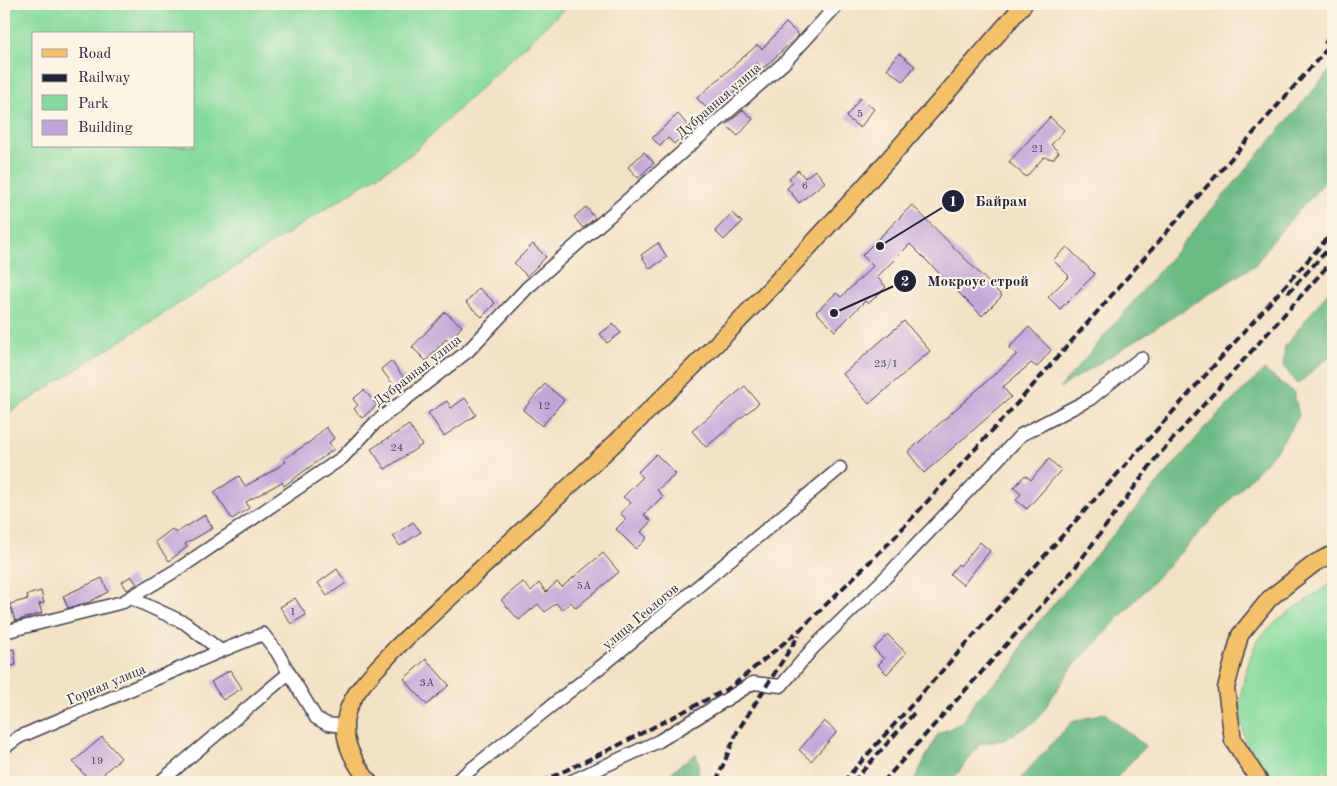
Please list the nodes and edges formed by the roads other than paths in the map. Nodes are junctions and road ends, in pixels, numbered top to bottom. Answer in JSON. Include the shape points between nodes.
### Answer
{"nodes":[{"id":1,"x":838,"y":4,"type":"edge"},
{"id":2,"x":1024,"y":4,"type":"edge"},
{"id":3,"x":1141,"y":358,"type":"dead end"},
{"id":4,"x":840,"y":468,"type":"dead end"},
{"id":5,"x":1333,"y":554,"type":"edge"},
{"id":6,"x":131,"y":598,"type":"junction"},
{"id":7,"x":4,"y":632,"type":"edge"},
{"id":8,"x":222,"y":651,"type":"junction"},
{"id":9,"x":290,"y":673,"type":"junction"},
{"id":10,"x":343,"y":726,"type":"junction"},
{"id":11,"x":4,"y":748,"type":"edge"},
{"id":12,"x":160,"y":782,"type":"edge"},
{"id":13,"x":369,"y":782,"type":"edge"},
{"id":14,"x":455,"y":782,"type":"edge"},
{"id":15,"x":570,"y":782,"type":"edge"},
{"id":16,"x":1260,"y":782,"type":"edge"}],
"edges":[{"from":1,"to":6,"type":"street","name":"Дубравная улица","via":[[784,63],[527,288],[468,351],[376,422],[342,458]]},
{"from":2,"to":10,"type":"main road","via":[[839,216],[761,298],[624,435],[398,646],[351,701]]},
{"from":3,"to":15,"type":"street","via":[[1090,399],[1021,435],[888,575],[813,648],[781,686],[753,683],[660,741]]},
{"from":4,"to":14,"type":"street","name":"улица Геологов","via":[[618,653]]},
{"from":5,"to":16,"type":"main road","via":[[1315,563],[1270,598],[1240,635],[1226,688],[1233,740]]},
{"from":6,"to":7,"type":"street","name":"Дубравная улица"},
{"from":6,"to":8,"type":"street","via":[[185,624]]},
{"from":8,"to":9,"type":"street","name":"Горная улица","via":[[264,634]]},
{"from":8,"to":11,"type":"street","name":"Горная улица","via":[[19,737]]},
{"from":9,"to":10,"type":"street","via":[[316,718],[326,724]]},
{"from":9,"to":12,"type":"street"},
{"from":10,"to":13,"type":"main road","via":[[348,748]]}]}
